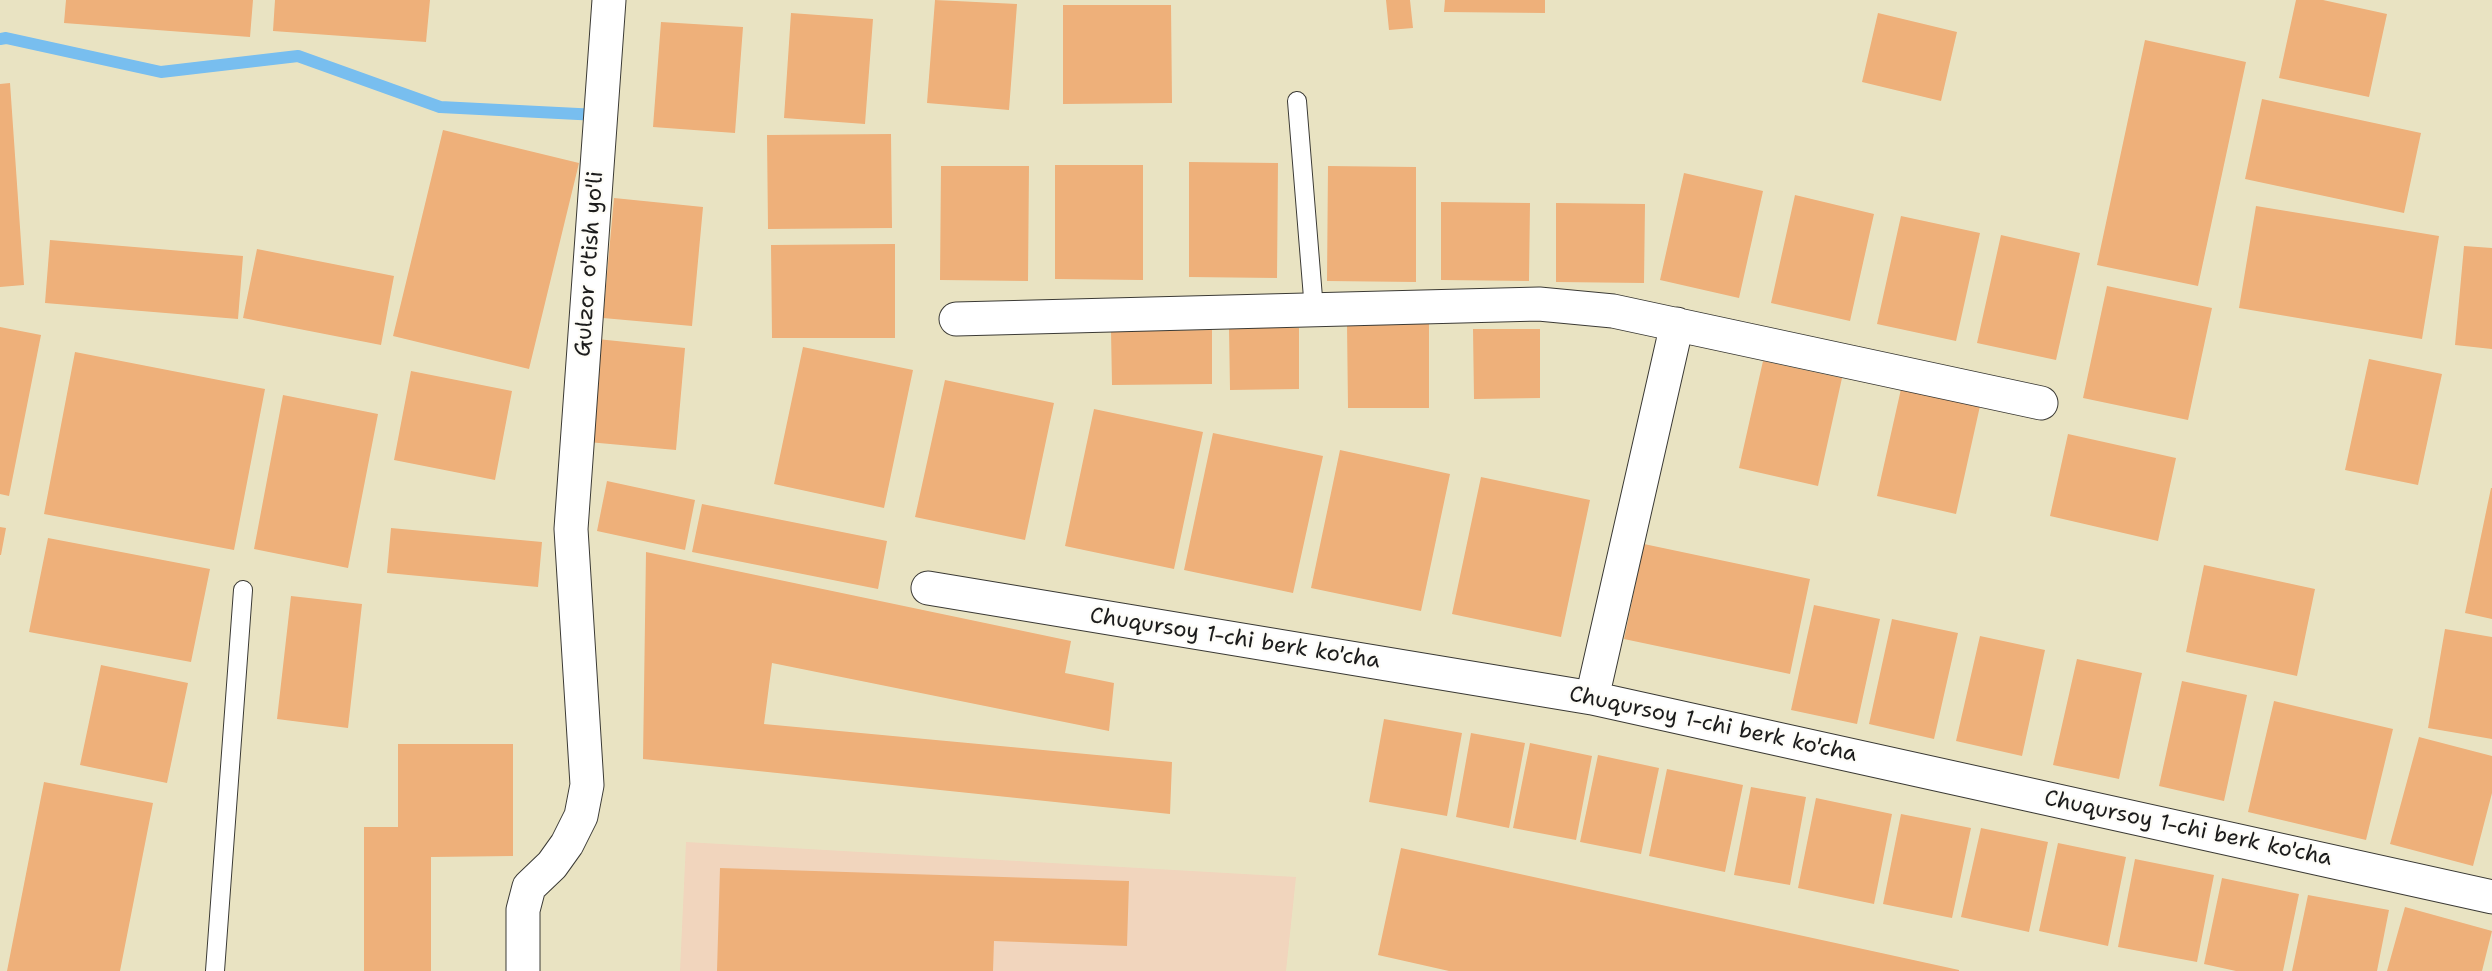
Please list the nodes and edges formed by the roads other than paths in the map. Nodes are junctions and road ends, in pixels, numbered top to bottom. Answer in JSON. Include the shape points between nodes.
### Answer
{"nodes":[{"id":1,"x":609,"y":0,"type":"edge"},
{"id":2,"x":616,"y":0,"type":"edge"},
{"id":3,"x":1297,"y":101,"type":"dead end"},
{"id":4,"x":1314,"y":310,"type":"junction"},
{"id":5,"x":956,"y":319,"type":"dead end"},
{"id":6,"x":1677,"y":324,"type":"junction"},
{"id":7,"x":2041,"y":403,"type":"dead end"},
{"id":8,"x":928,"y":588,"type":"dead end"},
{"id":9,"x":243,"y":590,"type":"dead end"},
{"id":10,"x":1592,"y":698,"type":"junction"},
{"id":11,"x":2492,"y":897,"type":"edge"},
{"id":12,"x":215,"y":971,"type":"edge"},
{"id":13,"x":523,"y":971,"type":"edge"}],
"edges":[{"from":1,"to":2,"type":"lane"},
{"from":1,"to":13,"type":"street","name":"Gulzor o'tish yo'li","via":[[571,529],[587,784],[581,816],[567,844],[529,887],[523,910]]},
{"from":3,"to":4,"type":"lane"},
{"from":4,"to":5,"type":"street"},
{"from":4,"to":6,"type":"street","via":[[1539,304],[1612,311]]},
{"from":6,"to":7,"type":"street"},
{"from":6,"to":10,"type":"street"},
{"from":8,"to":10,"type":"street","name":"Chuqursoy 1-chi berk ko'cha"},
{"from":9,"to":12,"type":"lane"},
{"from":10,"to":11,"type":"street","name":"Chuqursoy 1-chi berk ko'cha"}]}
